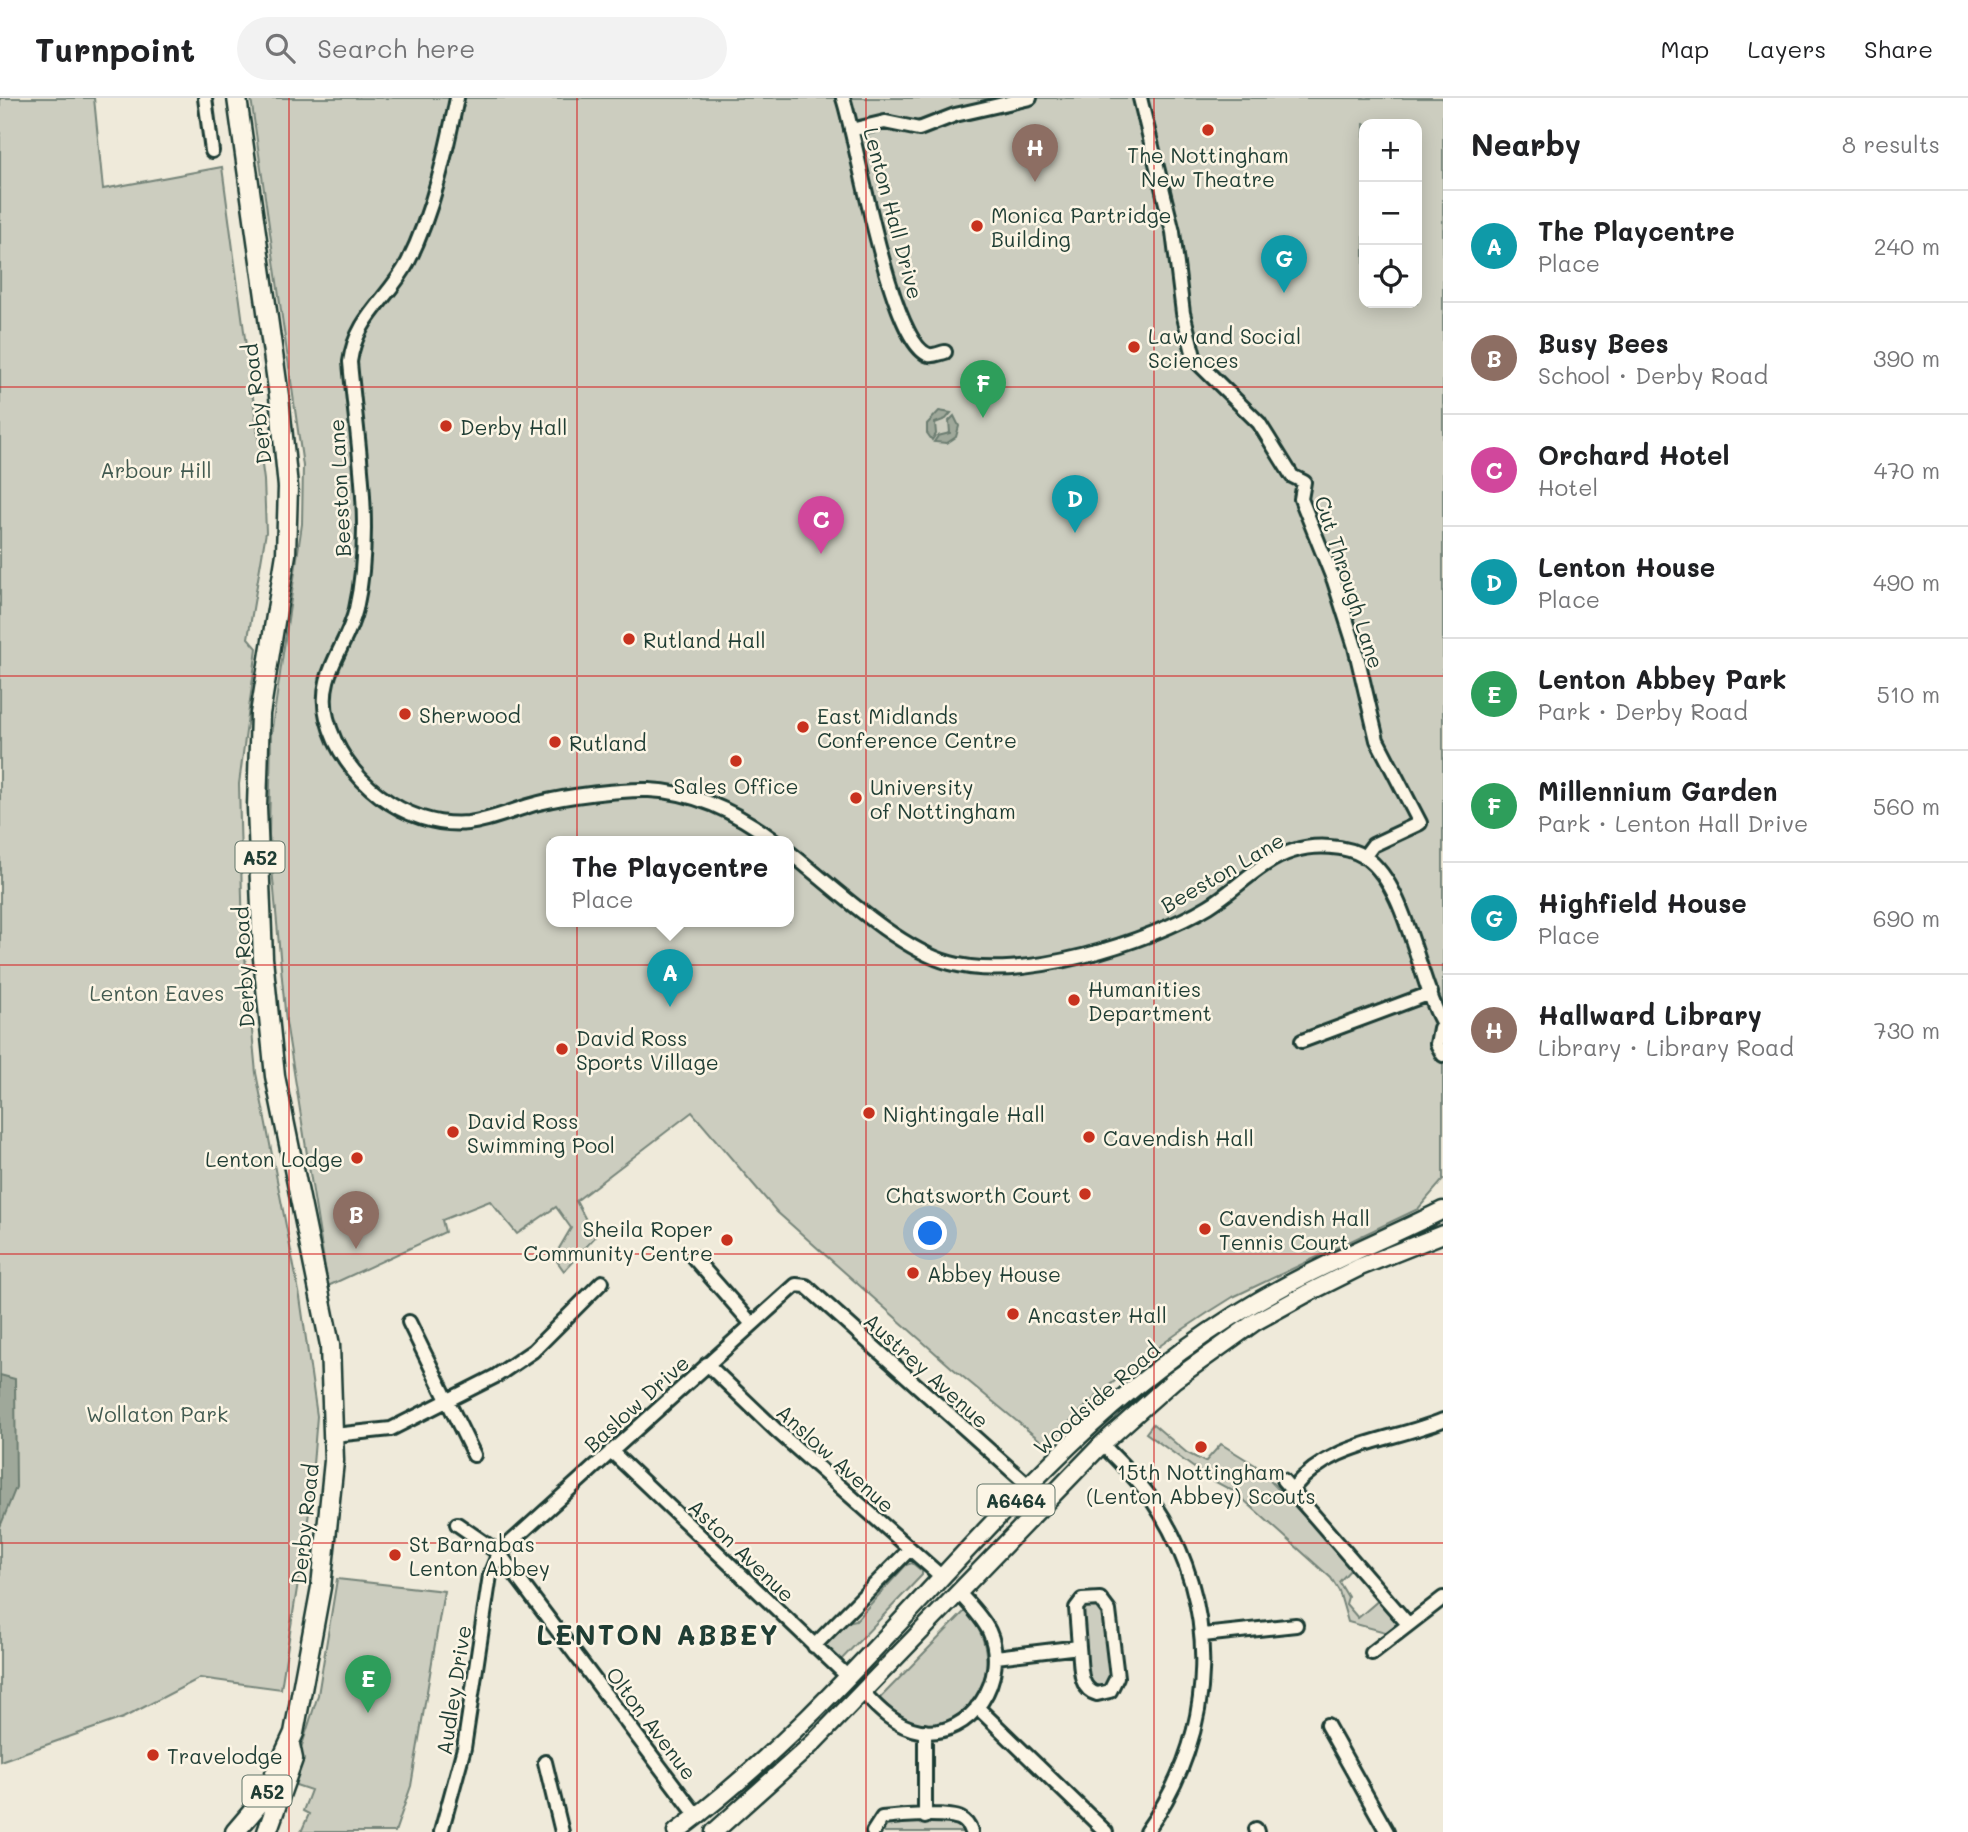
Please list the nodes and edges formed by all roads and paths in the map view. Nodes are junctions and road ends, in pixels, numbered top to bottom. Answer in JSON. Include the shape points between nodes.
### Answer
{"nodes":[{"id":1,"x":205,"y":98,"type":"edge"},
{"id":2,"x":237,"y":98,"type":"edge"},
{"id":3,"x":457,"y":98,"type":"edge"},
{"id":4,"x":843,"y":98,"type":"edge"},
{"id":5,"x":1030,"y":98,"type":"edge"},
{"id":6,"x":1140,"y":98,"type":"edge"},
{"id":7,"x":851,"y":130,"type":"junction"},
{"id":8,"x":212,"y":151,"type":"dead end"},
{"id":9,"x":945,"y":352,"type":"dead end"},
{"id":10,"x":767,"y":836,"type":"edge"},
{"id":11,"x":794,"y":856,"type":"edge"},
{"id":12,"x":1364,"y":857,"type":"junction"},
{"id":13,"x":1431,"y":993,"type":"junction"},
{"id":14,"x":1441,"y":1024,"type":"edge"},
{"id":15,"x":1302,"y":1041,"type":"dead end"},
{"id":16,"x":1443,"y":1043,"type":"edge"},
{"id":17,"x":1443,"y":1055,"type":"edge"},
{"id":18,"x":1443,"y":1210,"type":"edge"},
{"id":19,"x":1443,"y":1234,"type":"edge"},
{"id":20,"x":693,"y":1258,"type":"dead end"},
{"id":21,"x":602,"y":1282,"type":"dead end"},
{"id":22,"x":799,"y":1284,"type":"joint"},
{"id":23,"x":409,"y":1322,"type":"dead end"},
{"id":24,"x":752,"y":1324,"type":"junction"},
{"id":25,"x":707,"y":1364,"type":"junction"},
{"id":26,"x":447,"y":1401,"type":"junction"},
{"id":27,"x":1443,"y":1420,"type":"edge"},
{"id":28,"x":1087,"y":1428,"type":"junction"},
{"id":29,"x":334,"y":1435,"type":"junction"},
{"id":30,"x":1102,"y":1444,"type":"junction"},
{"id":31,"x":611,"y":1451,"type":"junction"},
{"id":32,"x":474,"y":1455,"type":"dead end"},
{"id":33,"x":1029,"y":1486,"type":"junction"},
{"id":34,"x":457,"y":1524,"type":"dead end"},
{"id":35,"x":910,"y":1549,"type":"junction"},
{"id":36,"x":499,"y":1553,"type":"junction"},
{"id":37,"x":942,"y":1577,"type":"junction"},
{"id":38,"x":959,"y":1593,"type":"junction"},
{"id":39,"x":1443,"y":1598,"type":"edge"},
{"id":40,"x":1408,"y":1624,"type":"junction"},
{"id":41,"x":1296,"y":1625,"type":"dead end"},
{"id":42,"x":1203,"y":1635,"type":"junction"},
{"id":43,"x":814,"y":1646,"type":"junction"},
{"id":44,"x":1079,"y":1647,"type":"junction"},
{"id":45,"x":1372,"y":1653,"type":"dead end"},
{"id":46,"x":996,"y":1657,"type":"junction"},
{"id":47,"x":847,"y":1676,"type":"junction"},
{"id":48,"x":863,"y":1692,"type":"junction"},
{"id":49,"x":977,"y":1707,"type":"junction"},
{"id":50,"x":1328,"y":1725,"type":"dead end"},
{"id":51,"x":925,"y":1731,"type":"junction"},
{"id":52,"x":290,"y":1745,"type":"junction"},
{"id":53,"x":545,"y":1762,"type":"dead end"},
{"id":54,"x":697,"y":1816,"type":"junction"},
{"id":55,"x":925,"y":1817,"type":"junction"},
{"id":56,"x":235,"y":1832,"type":"edge"},
{"id":57,"x":267,"y":1832,"type":"edge"},
{"id":58,"x":441,"y":1832,"type":"edge"},
{"id":59,"x":562,"y":1832,"type":"edge"},
{"id":60,"x":676,"y":1832,"type":"edge"},
{"id":61,"x":714,"y":1832,"type":"edge"},
{"id":62,"x":873,"y":1832,"type":"edge"},
{"id":63,"x":971,"y":1832,"type":"edge"},
{"id":64,"x":1106,"y":1832,"type":"edge"},
{"id":65,"x":1146,"y":1832,"type":"edge"},
{"id":66,"x":1387,"y":1832,"type":"edge"}],
"edges":[{"from":1,"to":8,"type":"street"},
{"from":2,"to":29,"type":"highway","name":"Derby Road","number":"A52","via":[[288,487],[286,554],[260,714],[257,807],[263,958],[275,1076],[330,1345]]},
{"from":3,"to":10,"type":"street","name":"Beeston Lane","via":[[410,258],[363,321],[352,347],[365,543],[356,611],[324,688],[327,719],[340,752],[366,785],[388,802],[444,822],[474,822],[542,802],[650,790],[714,803]]},
{"from":4,"to":7,"type":"street","name":"Lenton Hall Drive"},
{"from":5,"to":7,"type":"street","via":[[955,115],[919,129],[885,122]]},
{"from":6,"to":12,"type":"street","name":"Cut Through Lane","via":[[1172,232],[1195,360],[1259,423],[1292,476],[1304,481],[1301,499],[1355,647],[1377,740],[1420,824],[1373,845]]},
{"from":7,"to":9,"type":"street","name":"Lenton Hall Drive","via":[[891,290],[923,351],[931,355]]},
{"from":11,"to":12,"type":"street","name":"Beeston Lane","via":[[916,947],[952,964],[981,967],[1038,965],[1125,944],[1191,917],[1256,870],[1290,852],[1330,847]]},
{"from":12,"to":13,"type":"street","via":[[1394,895]]},
{"from":13,"to":14,"type":"street"},
{"from":13,"to":15,"type":"street"},
{"from":14,"to":16,"type":"street"},
{"from":14,"to":17,"type":"street","via":[[1437,1044]]},
{"from":18,"to":28,"type":"main road","name":"Woodside Road","number":"A6464","via":[[1285,1286],[1223,1322]]},
{"from":19,"to":30,"type":"main road","name":"Woodside Road","number":"A6464","via":[[1360,1266],[1255,1322],[1174,1380]]},
{"from":20,"to":24,"type":"street"},
{"from":21,"to":26,"type":"street","via":[[587,1305],[526,1357]]},
{"from":22,"to":24,"type":"street","name":"Baslow Drive"},
{"from":22,"to":33,"type":"street","name":"Austrey Avenue"},
{"from":23,"to":26,"type":"street"},
{"from":24,"to":25,"type":"street","name":"Baslow Drive"},
{"from":25,"to":31,"type":"street","name":"Baslow Drive"},
{"from":25,"to":35,"type":"street","name":"Anslow Avenue"},
{"from":26,"to":29,"type":"street","via":[[383,1432]]},
{"from":26,"to":32,"type":"street"},
{"from":27,"to":40,"type":"street","via":[[1357,1444],[1288,1484]]},
{"from":28,"to":30,"type":"main road"},
{"from":28,"to":33,"type":"main road","name":"Woodside Road","number":"A6464"},
{"from":29,"to":52,"type":"highway","name":"Derby Road","number":"A52","via":[[328,1538],[307,1672]]},
{"from":30,"to":38,"type":"main road","name":"Woodside Road","number":"A6464"},
{"from":30,"to":42,"type":"street","via":[[1143,1488],[1174,1539],[1189,1576]]},
{"from":31,"to":36,"type":"street","name":"Baslow Drive"},
{"from":31,"to":43,"type":"street","name":"Aston Avenue"},
{"from":33,"to":37,"type":"main road","name":"Woodside Road","number":"A6464"},
{"from":34,"to":36,"type":"street","name":"Olton Avenue"},
{"from":35,"to":37,"type":"street","name":"Anslow Avenue"},
{"from":35,"to":43,"type":"street"},
{"from":36,"to":54,"type":"street","name":"Olton Avenue"},
{"from":36,"to":58,"type":"street","name":"Audley Drive","via":[[490,1575],[464,1748]]},
{"from":37,"to":38,"type":"main road"},
{"from":37,"to":47,"type":"main road","name":"Woodside Road","number":"A6464"},
{"from":38,"to":46,"type":"street","via":[[983,1620]]},
{"from":38,"to":48,"type":"main road","name":"Woodside Road","number":"A6464"},
{"from":39,"to":40,"type":"street"},
{"from":40,"to":45,"type":"street"},
{"from":41,"to":42,"type":"street"},
{"from":42,"to":65,"type":"street","via":[[1201,1699],[1188,1752],[1171,1793]]},
{"from":43,"to":47,"type":"street","name":"Aston Avenue"},
{"from":44,"to":44,"type":"street","via":[[1076,1608],[1082,1600],[1103,1601],[1109,1611],[1117,1677],[1110,1691],[1097,1695],[1084,1685]]},
{"from":44,"to":46,"type":"street"},
{"from":46,"to":49,"type":"street","via":[[992,1682]]},
{"from":47,"to":54,"type":"main road","name":"Woodside Road","number":"A6464","via":[[766,1758]]},
{"from":48,"to":51,"type":"street","via":[[887,1716]]},
{"from":48,"to":61,"type":"main road","name":"Woodside Road","number":"A6464"},
{"from":49,"to":51,"type":"street","via":[[951,1728]]},
{"from":49,"to":64,"type":"street"},
{"from":50,"to":66,"type":"street"},
{"from":51,"to":55,"type":"street"},
{"from":52,"to":56,"type":"highway","name":"Derby Road","number":"A52","via":[[264,1798]]},
{"from":52,"to":57,"type":"highway","name":"Derby Road","number":"A52","via":[[293,1759]]},
{"from":53,"to":59,"type":"street"},
{"from":54,"to":60,"type":"main road","name":"Woodside Road","number":"A6464"},
{"from":55,"to":62,"type":"street","via":[[882,1818]]},
{"from":55,"to":63,"type":"street","via":[[958,1818]]}]}
